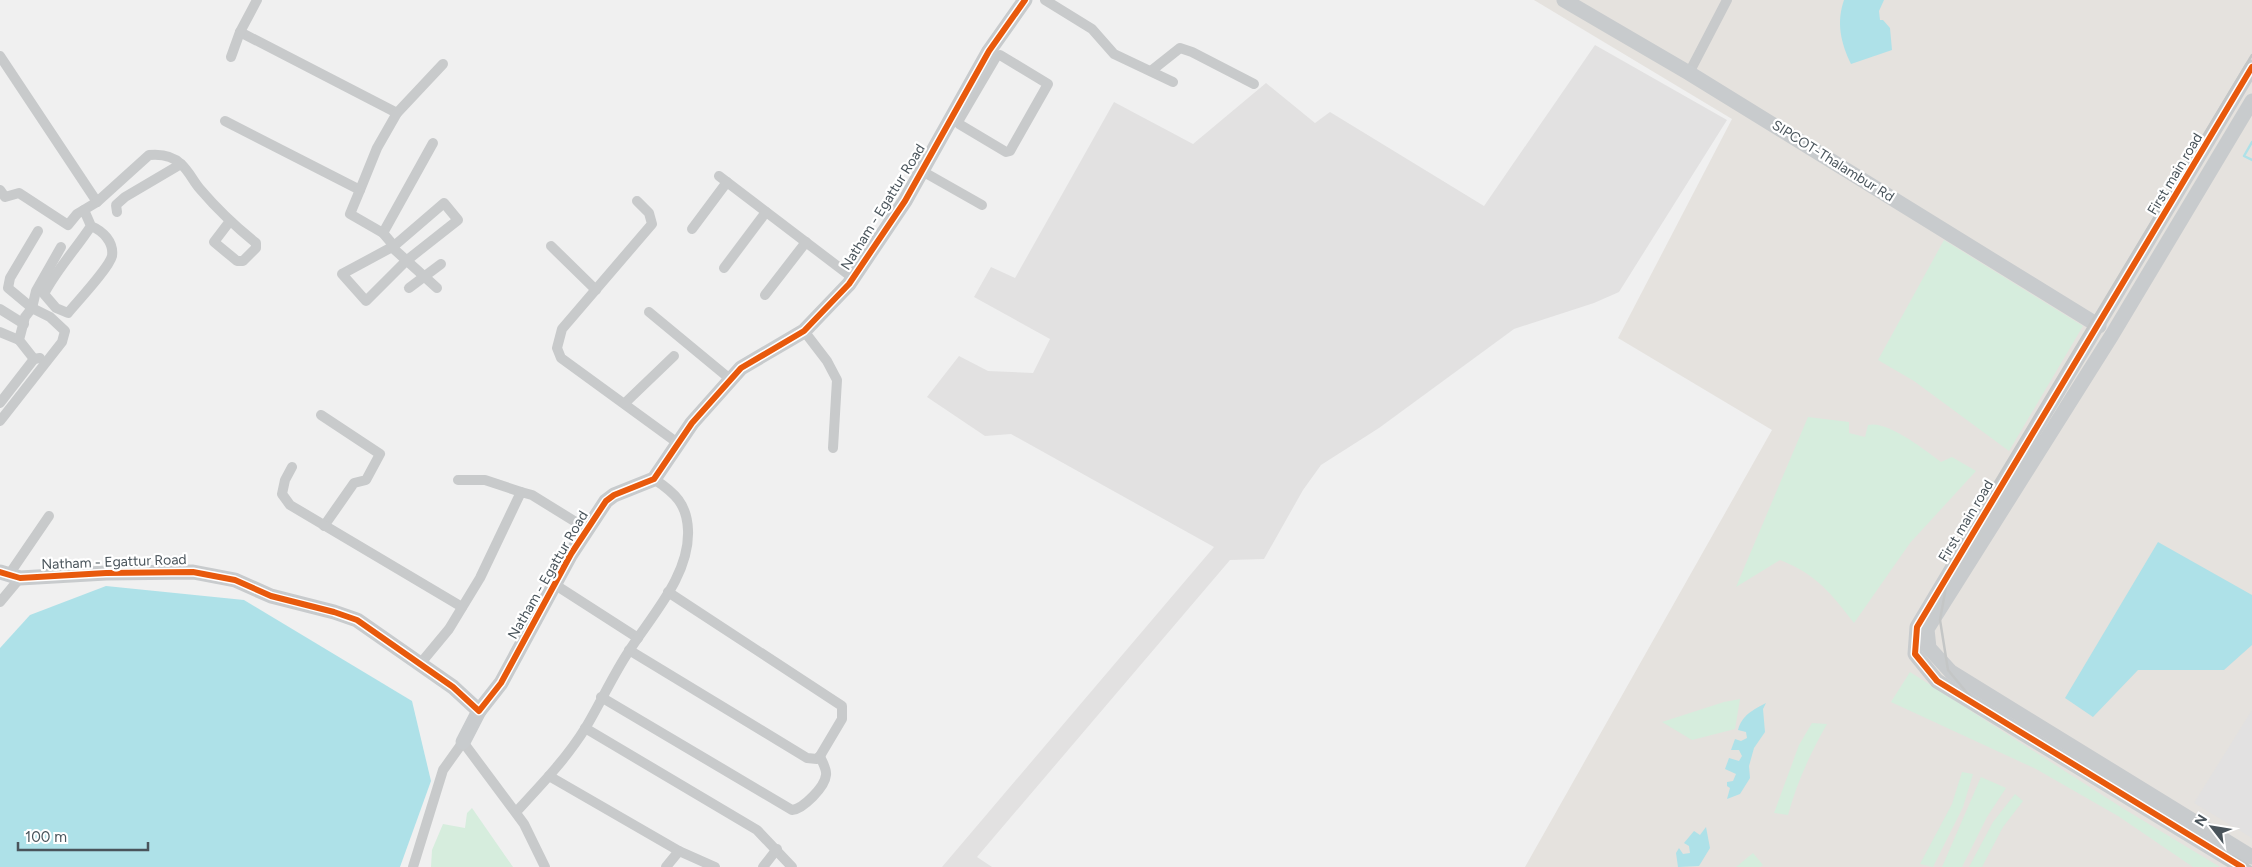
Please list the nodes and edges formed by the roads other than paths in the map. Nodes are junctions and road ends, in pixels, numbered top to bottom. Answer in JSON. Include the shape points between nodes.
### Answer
{"nodes":[{"id":1,"x":257,"y":0,"type":"edge"},
{"id":2,"x":1025,"y":0,"type":"edge"},
{"id":3,"x":1045,"y":0,"type":"edge"},
{"id":4,"x":1564,"y":0,"type":"edge"},
{"id":5,"x":1727,"y":0,"type":"edge"},
{"id":6,"x":240,"y":32,"type":"junction"},
{"id":7,"x":993,"y":54,"type":"junction"},
{"id":8,"x":0,"y":56,"type":"edge"},
{"id":9,"x":231,"y":57,"type":"dead end"},
{"id":10,"x":444,"y":64,"type":"dead end"},
{"id":11,"x":2252,"y":67,"type":"edge"},
{"id":12,"x":1151,"y":71,"type":"junction"},
{"id":13,"x":1690,"y":73,"type":"junction"},
{"id":14,"x":1173,"y":82,"type":"dead end"},
{"id":15,"x":1254,"y":84,"type":"dead end"},
{"id":16,"x":2252,"y":100,"type":"edge"},
{"id":17,"x":397,"y":114,"type":"junction"},
{"id":18,"x":957,"y":116,"type":"junction"},
{"id":19,"x":225,"y":121,"type":"dead end"},
{"id":20,"x":432,"y":143,"type":"dead end"},
{"id":21,"x":181,"y":164,"type":"junction"},
{"id":22,"x":922,"y":171,"type":"junction"},
{"id":23,"x":0,"y":190,"type":"edge"},
{"id":24,"x":360,"y":190,"type":"junction"},
{"id":25,"x":637,"y":201,"type":"dead end"},
{"id":26,"x":97,"y":202,"type":"junction"},
{"id":27,"x":982,"y":205,"type":"dead end"},
{"id":28,"x":84,"y":210,"type":"junction"},
{"id":29,"x":116,"y":212,"type":"dead end"},
{"id":30,"x":766,"y":212,"type":"junction"},
{"id":31,"x":230,"y":221,"type":"dead end"},
{"id":32,"x":91,"y":226,"type":"junction"},
{"id":33,"x":692,"y":229,"type":"dead end"},
{"id":34,"x":38,"y":231,"type":"dead end"},
{"id":35,"x":383,"y":233,"type":"junction"},
{"id":36,"x":806,"y":242,"type":"junction"},
{"id":37,"x":394,"y":246,"type":"junction"},
{"id":38,"x":551,"y":246,"type":"dead end"},
{"id":39,"x":61,"y":247,"type":"dead end"},
{"id":40,"x":406,"y":261,"type":"junction"},
{"id":41,"x":441,"y":264,"type":"dead end"},
{"id":42,"x":724,"y":268,"type":"dead end"},
{"id":43,"x":425,"y":277,"type":"junction"},
{"id":44,"x":853,"y":278,"type":"junction"},
{"id":45,"x":409,"y":288,"type":"dead end"},
{"id":46,"x":437,"y":288,"type":"dead end"},
{"id":47,"x":596,"y":290,"type":"junction"},
{"id":48,"x":765,"y":295,"type":"dead end"},
{"id":49,"x":32,"y":308,"type":"junction"},
{"id":50,"x":0,"y":309,"type":"edge"},
{"id":51,"x":649,"y":312,"type":"dead end"},
{"id":52,"x":24,"y":324,"type":"junction"},
{"id":53,"x":2099,"y":326,"type":"junction"},
{"id":54,"x":804,"y":331,"type":"junction"},
{"id":55,"x":0,"y":332,"type":"edge"},
{"id":56,"x":18,"y":340,"type":"junction"},
{"id":57,"x":52,"y":356,"type":"junction"},
{"id":58,"x":674,"y":356,"type":"dead end"},
{"id":59,"x":34,"y":358,"type":"junction"},
{"id":60,"x":730,"y":379,"type":"junction"},
{"id":61,"x":0,"y":403,"type":"edge"},
{"id":62,"x":625,"y":403,"type":"junction"},
{"id":63,"x":321,"y":414,"type":"dead end"},
{"id":64,"x":0,"y":421,"type":"edge"},
{"id":65,"x":679,"y":444,"type":"junction"},
{"id":66,"x":834,"y":448,"type":"dead end"},
{"id":67,"x":292,"y":466,"type":"dead end"},
{"id":68,"x":654,"y":479,"type":"junction"},
{"id":69,"x":458,"y":480,"type":"dead end"},
{"id":70,"x":521,"y":492,"type":"junction"},
{"id":71,"x":49,"y":516,"type":"dead end"},
{"id":72,"x":324,"y":526,"type":"junction"},
{"id":73,"x":586,"y":529,"type":"junction"},
{"id":74,"x":9,"y":575,"type":"edge"},
{"id":75,"x":554,"y":584,"type":"junction"},
{"id":76,"x":668,"y":592,"type":"junction"},
{"id":77,"x":0,"y":602,"type":"edge"},
{"id":78,"x":462,"y":607,"type":"junction"},
{"id":79,"x":638,"y":638,"type":"junction"},
{"id":80,"x":629,"y":650,"type":"junction"},
{"id":81,"x":420,"y":664,"type":"junction"},
{"id":82,"x":601,"y":697,"type":"junction"},
{"id":83,"x":479,"y":711,"type":"junction"},
{"id":84,"x":585,"y":728,"type":"junction"},
{"id":85,"x":463,"y":742,"type":"junction"},
{"id":86,"x":820,"y":756,"type":"junction"},
{"id":87,"x":549,"y":776,"type":"junction"},
{"id":88,"x":516,"y":812,"type":"junction"},
{"id":89,"x":777,"y":850,"type":"junction"},
{"id":90,"x":679,"y":852,"type":"junction"},
{"id":91,"x":2252,"y":857,"type":"edge"},
{"id":92,"x":412,"y":867,"type":"edge"},
{"id":93,"x":545,"y":867,"type":"edge"},
{"id":94,"x":666,"y":867,"type":"edge"},
{"id":95,"x":715,"y":867,"type":"edge"},
{"id":96,"x":763,"y":867,"type":"edge"},
{"id":97,"x":792,"y":867,"type":"edge"},
{"id":98,"x":2242,"y":867,"type":"edge"}],
"edges":[{"from":1,"to":6,"type":"street"},
{"from":2,"to":7,"type":"street","name":"Natham - Egattur Road"},
{"from":3,"to":12,"type":"street","via":[[1092,29],[1114,54]]},
{"from":4,"to":13,"type":"street","name":"SIPCOT-Thalambur Rd"},
{"from":5,"to":13,"type":"street"},
{"from":6,"to":9,"type":"street"},
{"from":6,"to":17,"type":"street"},
{"from":7,"to":18,"type":"street","name":"Natham - Egattur Road"},
{"from":7,"to":18,"type":"street","via":[[1048,84],[1010,151],[1006,152],[959,124]]},
{"from":8,"to":26,"type":"street"},
{"from":10,"to":17,"type":"street"},
{"from":11,"to":53,"type":"street","name":"First main road"},
{"from":12,"to":14,"type":"street"},
{"from":12,"to":15,"type":"street","via":[[1180,48]]},
{"from":13,"to":53,"type":"street","name":"SIPCOT-Thalambur Rd"},
{"from":16,"to":91,"type":"street","via":[[2112,335],[1928,629],[1929,648],[1951,672]]},
{"from":17,"to":24,"type":"street","via":[[377,148]]},
{"from":18,"to":22,"type":"street","name":"Natham - Egattur Road"},
{"from":19,"to":24,"type":"street"},
{"from":20,"to":35,"type":"street"},
{"from":21,"to":26,"type":"street","via":[[170,157],[149,155]]},
{"from":21,"to":29,"type":"street","via":[[125,197],[116,205]]},
{"from":21,"to":31,"type":"street","via":[[199,189]]},
{"from":22,"to":27,"type":"street"},
{"from":22,"to":44,"type":"street","name":"Natham - Egattur Road"},
{"from":23,"to":28,"type":"street","via":[[5,198],[19,193],[68,225]]},
{"from":24,"to":35,"type":"street","via":[[350,214]]},
{"from":25,"to":47,"type":"street","via":[[649,214],[652,224]]},
{"from":26,"to":28,"type":"street"},
{"from":28,"to":32,"type":"street"},
{"from":30,"to":33,"type":"street","via":[[723,179]]},
{"from":30,"to":36,"type":"street"},
{"from":30,"to":42,"type":"street"},
{"from":32,"to":32,"type":"street","via":[[54,274],[44,294],[56,308],[68,312],[112,257],[112,245],[100,230]]},
{"from":34,"to":49,"type":"street","via":[[10,278],[8,288]]},
{"from":35,"to":37,"type":"street"},
{"from":36,"to":44,"type":"street"},
{"from":36,"to":48,"type":"street"},
{"from":37,"to":40,"type":"street"},
{"from":37,"to":40,"type":"street","via":[[342,274],[366,301]]},
{"from":37,"to":40,"type":"street","via":[[444,203],[458,220]]},
{"from":38,"to":47,"type":"street"},
{"from":39,"to":49,"type":"street","via":[[36,291]]},
{"from":40,"to":43,"type":"street"},
{"from":41,"to":43,"type":"street"},
{"from":43,"to":45,"type":"street"},
{"from":43,"to":46,"type":"street"},
{"from":44,"to":54,"type":"street","name":"Natham - Egattur Road"},
{"from":47,"to":62,"type":"street","via":[[562,329],[557,348],[561,358]]},
{"from":49,"to":52,"type":"street"},
{"from":49,"to":57,"type":"street","via":[[50,316],[64,331],[62,342]]},
{"from":50,"to":52,"type":"street"},
{"from":51,"to":60,"type":"street"},
{"from":52,"to":56,"type":"street"},
{"from":53,"to":98,"type":"street","name":"First main road","via":[[1917,627],[1915,654],[1937,682]]},
{"from":54,"to":60,"type":"street","name":"Natham - Egattur Road","via":[[741,368]]},
{"from":54,"to":66,"type":"street","via":[[837,380]]},
{"from":55,"to":56,"type":"street"},
{"from":56,"to":59,"type":"street"},
{"from":57,"to":59,"type":"street"},
{"from":57,"to":64,"type":"street"},
{"from":58,"to":62,"type":"street"},
{"from":59,"to":61,"type":"street"},
{"from":60,"to":65,"type":"street","name":"Natham - Egattur Road","via":[[692,423]]},
{"from":62,"to":65,"type":"street"},
{"from":63,"to":72,"type":"street","via":[[380,454],[366,480],[354,483]]},
{"from":65,"to":68,"type":"street","name":"Natham - Egattur Road"},
{"from":67,"to":72,"type":"street","via":[[285,480],[283,498]]},
{"from":68,"to":73,"type":"street","name":"Natham - Egattur Road","via":[[614,494]]},
{"from":68,"to":76,"type":"street","via":[[673,492],[686,513],[685,552]]},
{"from":69,"to":70,"type":"street","via":[[485,480]]},
{"from":70,"to":73,"type":"street","via":[[532,495]]},
{"from":70,"to":78,"type":"street"},
{"from":71,"to":74,"type":"street"},
{"from":72,"to":78,"type":"street"},
{"from":73,"to":75,"type":"street","name":"Natham - Egattur Road"},
{"from":74,"to":77,"type":"street"},
{"from":74,"to":81,"type":"street","name":"Natham - Egattur Road","via":[[193,572],[215,575],[271,596],[357,620]]},
{"from":75,"to":79,"type":"street"},
{"from":75,"to":83,"type":"street","name":"Natham - Egattur Road","via":[[501,683]]},
{"from":76,"to":79,"type":"street"},
{"from":76,"to":86,"type":"street","via":[[842,706],[842,719]]},
{"from":78,"to":81,"type":"street","via":[[449,629]]},
{"from":79,"to":80,"type":"street"},
{"from":80,"to":82,"type":"street"},
{"from":80,"to":86,"type":"street","via":[[807,758],[817,759]]},
{"from":81,"to":83,"type":"street","name":"Natham - Egattur Road","via":[[453,687]]},
{"from":82,"to":84,"type":"street"},
{"from":82,"to":86,"type":"street","via":[[792,810],[803,804],[824,781],[827,772]]},
{"from":83,"to":85,"type":"street"},
{"from":84,"to":87,"type":"street"},
{"from":84,"to":89,"type":"street","via":[[758,830]]},
{"from":85,"to":88,"type":"street"},
{"from":85,"to":92,"type":"street","via":[[443,770]]},
{"from":87,"to":88,"type":"street"},
{"from":87,"to":90,"type":"street"},
{"from":88,"to":93,"type":"street"},
{"from":89,"to":96,"type":"street"},
{"from":89,"to":97,"type":"street"},
{"from":90,"to":94,"type":"street"},
{"from":90,"to":95,"type":"street"}]}
